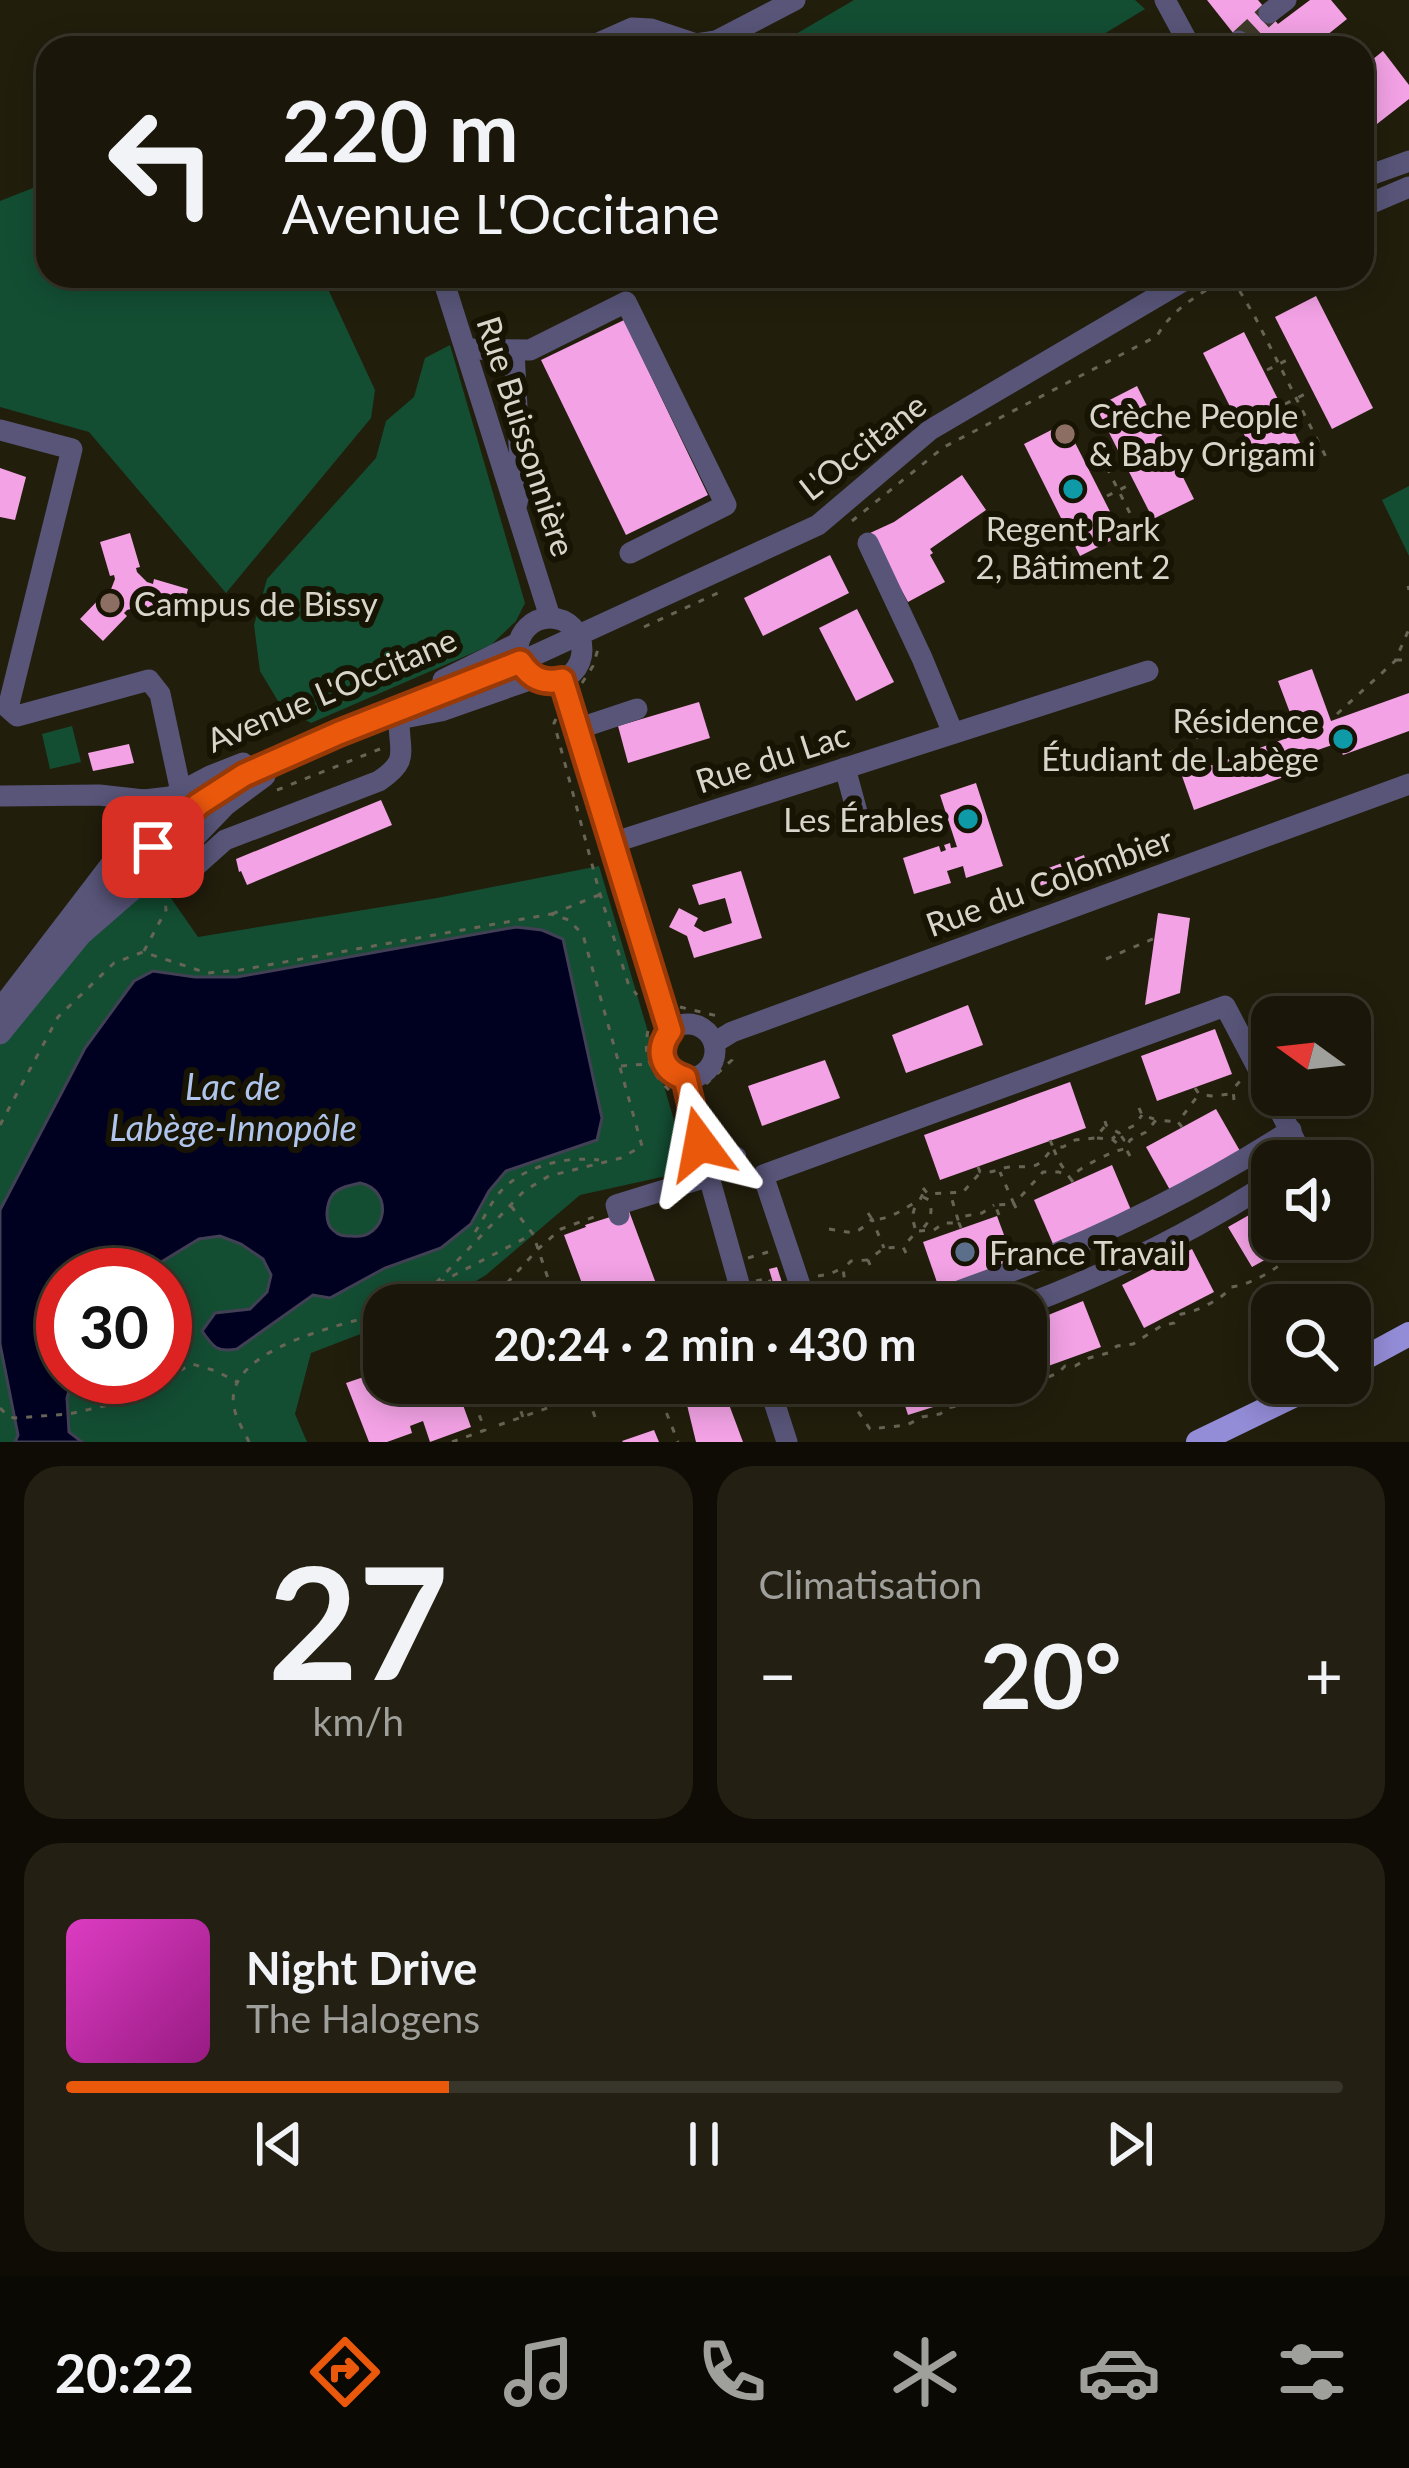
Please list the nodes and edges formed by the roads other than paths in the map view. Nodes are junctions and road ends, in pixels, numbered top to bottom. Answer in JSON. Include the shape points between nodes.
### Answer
{"nodes":[{"id":1,"x":795,"y":0,"type":"edge"},
{"id":2,"x":1165,"y":0,"type":"edge"},
{"id":3,"x":614,"y":36,"type":"edge"},
{"id":4,"x":671,"y":36,"type":"edge"},
{"id":5,"x":724,"y":36,"type":"edge"},
{"id":6,"x":1184,"y":36,"type":"edge"},
{"id":7,"x":1409,"y":161,"type":"edge"},
{"id":8,"x":1374,"y":174,"type":"edge"},
{"id":9,"x":1409,"y":176,"type":"edge"},
{"id":10,"x":1409,"y":187,"type":"edge"},
{"id":11,"x":1374,"y":189,"type":"edge"},
{"id":12,"x":1374,"y":202,"type":"edge"},
{"id":13,"x":446,"y":288,"type":"edge"},
{"id":14,"x":1171,"y":288,"type":"edge"},
{"id":15,"x":466,"y":349,"type":"junction"},
{"id":16,"x":514,"y":351,"type":"junction"},
{"id":17,"x":0,"y":430,"type":"edge"},
{"id":18,"x":516,"y":510,"type":"junction"},
{"id":19,"x":868,"y":543,"type":"dead end"},
{"id":20,"x":630,"y":553,"type":"dead end"},
{"id":21,"x":550,"y":617,"type":"junction"},
{"id":22,"x":579,"y":635,"type":"junction"},
{"id":23,"x":525,"y":661,"type":"junction"},
{"id":24,"x":1148,"y":670,"type":"dead end"},
{"id":25,"x":478,"y":680,"type":"junction"},
{"id":26,"x":562,"y":680,"type":"junction"},
{"id":27,"x":637,"y":709,"type":"dead end"},
{"id":28,"x":441,"y":711,"type":"junction"},
{"id":29,"x":6,"y":714,"type":"edge"},
{"id":30,"x":577,"y":729,"type":"junction"},
{"id":31,"x":399,"y":731,"type":"junction"},
{"id":32,"x":953,"y":734,"type":"junction"},
{"id":33,"x":314,"y":752,"type":"junction"},
{"id":34,"x":286,"y":757,"type":"junction"},
{"id":35,"x":845,"y":768,"type":"junction"},
{"id":36,"x":1409,"y":784,"type":"edge"},
{"id":37,"x":98,"y":795,"type":"junction"},
{"id":38,"x":0,"y":796,"type":"edge"},
{"id":39,"x":144,"y":800,"type":"junction"},
{"id":40,"x":180,"y":800,"type":"junction"},
{"id":41,"x":857,"y":812,"type":"dead end"},
{"id":42,"x":136,"y":839,"type":"junction"},
{"id":43,"x":612,"y":843,"type":"junction"},
{"id":44,"x":177,"y":858,"type":"junction"},
{"id":45,"x":86,"y":912,"type":"junction"},
{"id":46,"x":59,"y":934,"type":"junction"},
{"id":47,"x":820,"y":1000,"type":"junction"},
{"id":48,"x":0,"y":1009,"type":"edge"},
{"id":49,"x":828,"y":1022,"type":"dead end"},
{"id":50,"x":0,"y":1024,"type":"edge"},
{"id":51,"x":660,"y":1026,"type":"junction"},
{"id":52,"x":0,"y":1034,"type":"edge"},
{"id":53,"x":714,"y":1043,"type":"junction"},
{"id":54,"x":1251,"y":1055,"type":"edge"},
{"id":55,"x":685,"y":1078,"type":"junction"},
{"id":56,"x":1283,"y":1116,"type":"edge"},
{"id":57,"x":1291,"y":1130,"type":"junction"},
{"id":58,"x":1296,"y":1140,"type":"edge"},
{"id":59,"x":736,"y":1157,"type":"dead end"},
{"id":60,"x":708,"y":1172,"type":"junction"},
{"id":61,"x":1251,"y":1194,"type":"edge"},
{"id":62,"x":609,"y":1210,"type":"road end"},
{"id":63,"x":747,"y":1284,"type":"edge"},
{"id":64,"x":800,"y":1284,"type":"edge"},
{"id":65,"x":977,"y":1284,"type":"edge"},
{"id":66,"x":1047,"y":1297,"type":"edge"},
{"id":67,"x":1409,"y":1334,"type":"edge"},
{"id":68,"x":1371,"y":1355,"type":"edge"},
{"id":69,"x":775,"y":1404,"type":"edge"},
{"id":70,"x":1276,"y":1404,"type":"edge"},
{"id":71,"x":788,"y":1442,"type":"edge"},
{"id":72,"x":1198,"y":1442,"type":"edge"}],
"edges":[{"from":1,"to":5,"type":"street"},
{"from":2,"to":6,"type":"street"},
{"from":3,"to":4,"type":"street","via":[[632,28]]},
{"from":7,"to":8,"type":"street"},
{"from":9,"to":11,"type":"street"},
{"from":10,"to":12,"type":"street"},
{"from":13,"to":15,"type":"street","name":"Rue Buissonnière"},
{"from":14,"to":22,"type":"street","name":"L'Occitane","via":[[930,430],[818,525]]},
{"from":15,"to":16,"type":"street"},
{"from":15,"to":18,"type":"street","name":"Rue Buissonnière"},
{"from":16,"to":18,"type":"street"},
{"from":16,"to":20,"type":"street","via":[[626,302],[726,505]]},
{"from":17,"to":29,"type":"street","via":[[72,449]]},
{"from":18,"to":21,"type":"street","name":"Rue Buissonnière"},
{"from":19,"to":32,"type":"street"},
{"from":21,"to":22,"type":"street"},
{"from":21,"to":23,"type":"street","via":[[530,625]]},
{"from":22,"to":23,"type":"street","name":"Avenue L'Occitane"},
{"from":22,"to":26,"type":"street","via":[[578,667]]},
{"from":23,"to":25,"type":"street","name":"Avenue L'Occitane"},
{"from":23,"to":26,"type":"street","via":[[544,682]]},
{"from":23,"to":28,"type":"street","name":"Avenue L'Occitane"},
{"from":23,"to":40,"type":"street","name":"Avenue L'Occitane","via":[[210,776]]},
{"from":24,"to":32,"type":"street","name":"Rue du Lac"},
{"from":25,"to":28,"type":"street","name":"Avenue L'Occitane"},
{"from":25,"to":34,"type":"street","name":"Avenue L'Occitane"},
{"from":26,"to":30,"type":"street"},
{"from":27,"to":30,"type":"street"},
{"from":28,"to":31,"type":"street"},
{"from":29,"to":40,"type":"street","via":[[149,680],[160,694]]},
{"from":30,"to":43,"type":"street"},
{"from":31,"to":33,"type":"street","via":[[366,730]]},
{"from":31,"to":44,"type":"street","via":[[397,769],[379,781],[225,840],[197,866]]},
{"from":32,"to":35,"type":"street","name":"Rue du Lac"},
{"from":33,"to":34,"type":"street","name":"Avenue L'Occitane"},
{"from":33,"to":44,"type":"street","name":"Avenue L'Occitane","via":[[258,780]]},
{"from":34,"to":40,"type":"street","name":"Avenue L'Occitane"},
{"from":35,"to":41,"type":"street"},
{"from":35,"to":43,"type":"street","name":"Rue du Lac"},
{"from":36,"to":47,"type":"street","name":"Rue du Colombier","via":[[861,996]]},
{"from":37,"to":38,"type":"street"},
{"from":37,"to":39,"type":"street"},
{"from":37,"to":42,"type":"street"},
{"from":39,"to":40,"type":"street"},
{"from":39,"to":42,"type":"street"},
{"from":40,"to":42,"type":"street","name":"Avenue L'Occitane"},
{"from":40,"to":44,"type":"street"},
{"from":42,"to":44,"type":"street"},
{"from":42,"to":45,"type":"street","name":"Avenue L'Occitane"},
{"from":42,"to":46,"type":"street"},
{"from":43,"to":51,"type":"street"},
{"from":44,"to":52,"type":"street","via":[[81,934]]},
{"from":45,"to":46,"type":"street"},
{"from":45,"to":50,"type":"street"},
{"from":46,"to":48,"type":"street"},
{"from":47,"to":49,"type":"street"},
{"from":47,"to":53,"type":"street","name":"Rue du Colombier"},
{"from":51,"to":53,"type":"street","via":[[695,1025]]},
{"from":51,"to":55,"type":"street","via":[[664,1064]]},
{"from":53,"to":55,"type":"street","via":[[709,1068]]},
{"from":54,"to":64,"type":"street","via":[[1225,1006],[763,1174]]},
{"from":55,"to":60,"type":"street"},
{"from":56,"to":57,"type":"street"},
{"from":57,"to":58,"type":"street"},
{"from":57,"to":65,"type":"street","via":[[1116,1226]]},
{"from":59,"to":60,"type":"street"},
{"from":60,"to":62,"type":"street"},
{"from":60,"to":63,"type":"street"},
{"from":61,"to":66,"type":"street"},
{"from":67,"to":68,"type":"main road"},
{"from":69,"to":71,"type":"street"},
{"from":70,"to":72,"type":"main road"}]}
